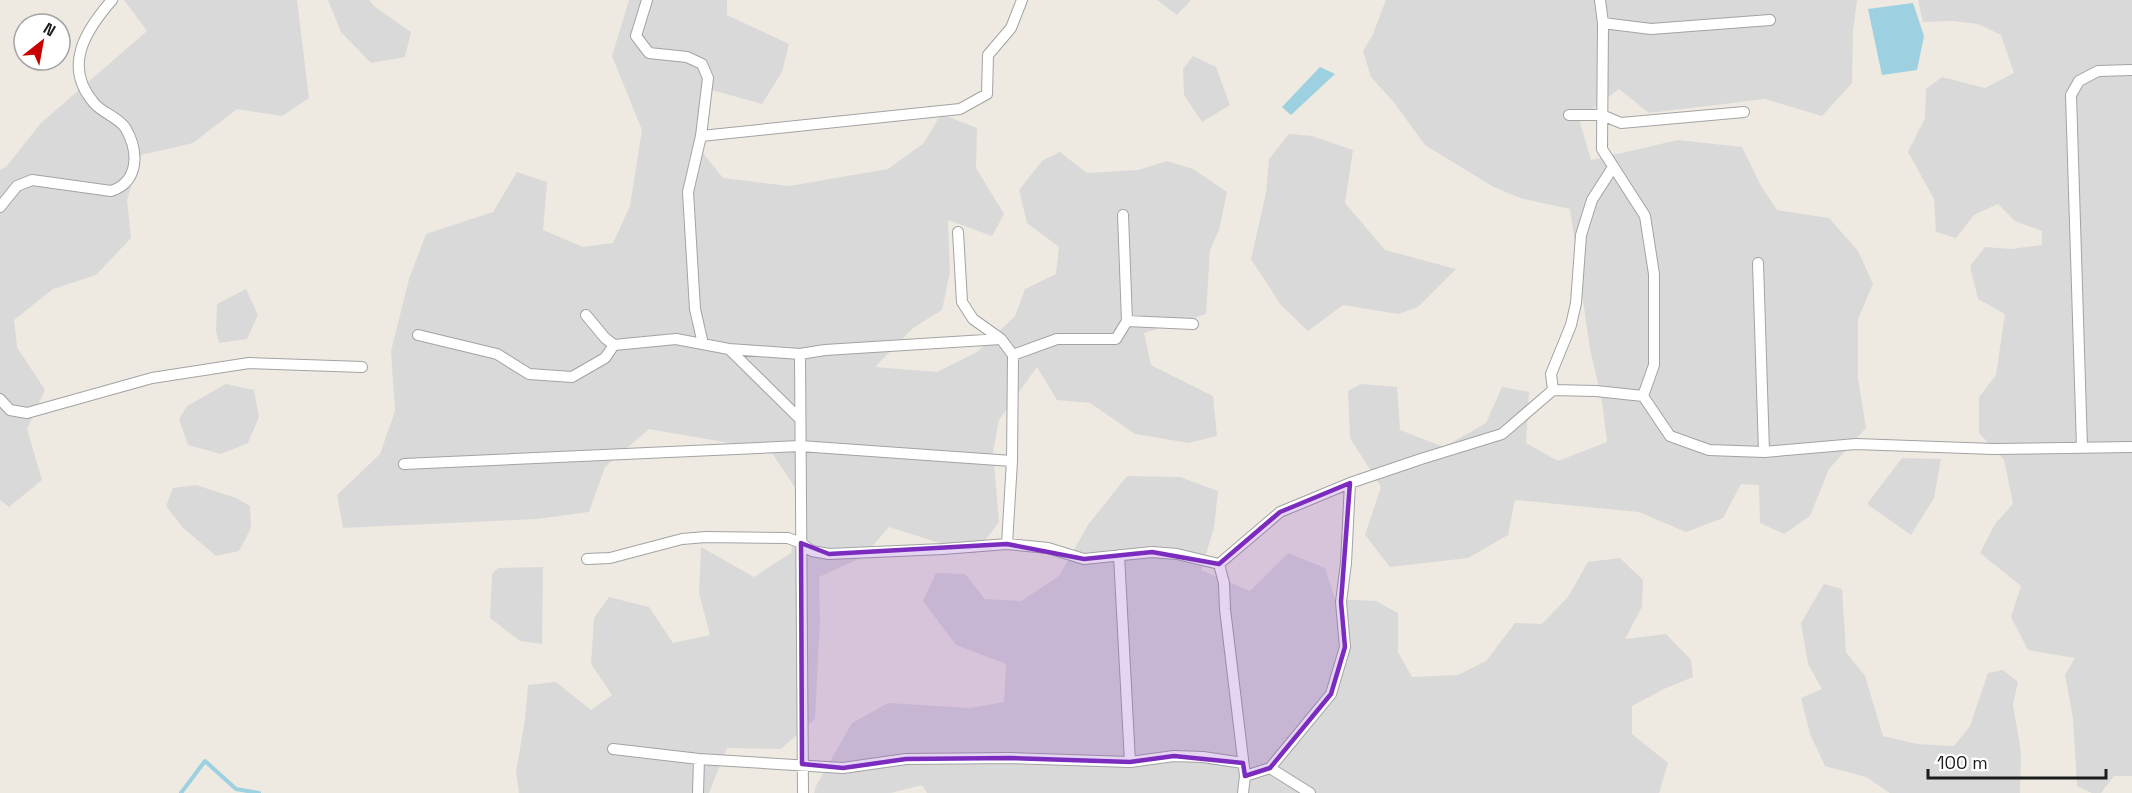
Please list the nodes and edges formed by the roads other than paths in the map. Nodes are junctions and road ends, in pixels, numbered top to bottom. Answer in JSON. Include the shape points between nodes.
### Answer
{"nodes":[{"id":1,"x":112,"y":0,"type":"edge"},
{"id":2,"x":647,"y":0,"type":"edge"},
{"id":3,"x":1022,"y":0,"type":"edge"},
{"id":4,"x":1600,"y":0,"type":"edge"},
{"id":5,"x":1770,"y":20,"type":"dead end"},
{"id":6,"x":1603,"y":23,"type":"junction"},
{"id":7,"x":2132,"y":70,"type":"edge"},
{"id":8,"x":1744,"y":112,"type":"dead end"},
{"id":9,"x":1569,"y":115,"type":"dead end"},
{"id":10,"x":1602,"y":115,"type":"junction"},
{"id":11,"x":700,"y":136,"type":"junction"},
{"id":12,"x":1613,"y":167,"type":"junction"},
{"id":13,"x":0,"y":207,"type":"edge"},
{"id":14,"x":1123,"y":215,"type":"dead end"},
{"id":15,"x":958,"y":232,"type":"dead end"},
{"id":16,"x":1758,"y":263,"type":"dead end"},
{"id":17,"x":586,"y":315,"type":"dead end"},
{"id":18,"x":1127,"y":321,"type":"junction"},
{"id":19,"x":1193,"y":324,"type":"dead end"},
{"id":20,"x":418,"y":335,"type":"dead end"},
{"id":21,"x":1001,"y":339,"type":"junction"},
{"id":22,"x":703,"y":344,"type":"junction"},
{"id":23,"x":614,"y":345,"type":"junction"},
{"id":24,"x":729,"y":349,"type":"junction"},
{"id":25,"x":800,"y":354,"type":"junction"},
{"id":26,"x":1013,"y":355,"type":"junction"},
{"id":27,"x":362,"y":367,"type":"dead end"},
{"id":28,"x":1552,"y":390,"type":"junction"},
{"id":29,"x":1643,"y":396,"type":"junction"},
{"id":30,"x":0,"y":399,"type":"edge"},
{"id":31,"x":800,"y":420,"type":"junction"},
{"id":32,"x":800,"y":446,"type":"junction"},
{"id":33,"x":2082,"y":447,"type":"junction"},
{"id":34,"x":2132,"y":447,"type":"edge"},
{"id":35,"x":1764,"y":452,"type":"junction"},
{"id":36,"x":1012,"y":461,"type":"junction"},
{"id":37,"x":404,"y":464,"type":"dead end"},
{"id":38,"x":1350,"y":483,"type":"junction"},
{"id":39,"x":801,"y":543,"type":"junction"},
{"id":40,"x":1007,"y":544,"type":"junction"},
{"id":41,"x":1119,"y":555,"type":"junction"},
{"id":42,"x":587,"y":559,"type":"dead end"},
{"id":43,"x":1219,"y":564,"type":"junction"},
{"id":44,"x":613,"y":749,"type":"dead end"},
{"id":45,"x":699,"y":759,"type":"junction"},
{"id":46,"x":1130,"y":762,"type":"junction"},
{"id":47,"x":1242,"y":763,"type":"junction"},
{"id":48,"x":802,"y":764,"type":"junction"},
{"id":49,"x":1270,"y":768,"type":"junction"},
{"id":50,"x":1245,"y":776,"type":"junction"},
{"id":51,"x":698,"y":793,"type":"edge"},
{"id":52,"x":803,"y":793,"type":"edge"},
{"id":53,"x":1243,"y":793,"type":"edge"},
{"id":54,"x":1310,"y":793,"type":"edge"}],
"edges":[{"from":1,"to":13,"type":"street","via":[[93,21],[78,52],[81,80],[94,103],[125,127],[136,154],[131,175],[122,188],[111,191],[32,180],[17,186]]},
{"from":2,"to":11,"type":"street","via":[[636,36],[649,53],[687,57],[702,63],[708,78]]},
{"from":3,"to":11,"type":"street","via":[[1011,27],[988,55],[987,94],[960,110]]},
{"from":4,"to":6,"type":"street"},
{"from":5,"to":6,"type":"street","via":[[1651,28]]},
{"from":6,"to":10,"type":"street"},
{"from":7,"to":33,"type":"street","via":[[2098,71],[2079,81],[2071,95]]},
{"from":8,"to":10,"type":"street","via":[[1621,123]]},
{"from":9,"to":10,"type":"street"},
{"from":10,"to":12,"type":"street","via":[[1602,149]]},
{"from":11,"to":22,"type":"street","via":[[688,192],[695,309]]},
{"from":12,"to":28,"type":"street","via":[[1592,200],[1581,235],[1576,303],[1551,374]]},
{"from":12,"to":29,"type":"street","via":[[1645,216],[1654,274],[1654,365]]},
{"from":14,"to":18,"type":"street"},
{"from":15,"to":21,"type":"street","via":[[962,302],[973,319]]},
{"from":16,"to":35,"type":"street"},
{"from":17,"to":23,"type":"street"},
{"from":18,"to":19,"type":"street"},
{"from":18,"to":26,"type":"street","via":[[1116,339],[1056,339]]},
{"from":20,"to":23,"type":"street","via":[[497,354],[529,374],[572,377],[605,358]]},
{"from":21,"to":25,"type":"street"},
{"from":21,"to":26,"type":"street"},
{"from":22,"to":23,"type":"street","via":[[676,339]]},
{"from":22,"to":24,"type":"street"},
{"from":24,"to":25,"type":"street"},
{"from":24,"to":31,"type":"street"},
{"from":25,"to":31,"type":"street"},
{"from":26,"to":36,"type":"street"},
{"from":27,"to":30,"type":"street","via":[[249,363],[152,378],[27,413],[10,410]]},
{"from":28,"to":29,"type":"street"},
{"from":28,"to":38,"type":"street","via":[[1502,434]]},
{"from":29,"to":35,"type":"street","via":[[1670,436],[1708,450]]},
{"from":31,"to":32,"type":"street"},
{"from":32,"to":36,"type":"street"},
{"from":32,"to":37,"type":"street"},
{"from":32,"to":39,"type":"street"},
{"from":33,"to":34,"type":"street"},
{"from":33,"to":35,"type":"street","via":[[1993,449],[1856,444]]},
{"from":36,"to":40,"type":"street"},
{"from":38,"to":43,"type":"street","via":[[1280,512]]},
{"from":38,"to":49,"type":"street","via":[[1341,602],[1345,647],[1331,694]]},
{"from":39,"to":40,"type":"street","via":[[812,551],[829,554]]},
{"from":39,"to":42,"type":"street","via":[[788,538],[706,537]]},
{"from":39,"to":48,"type":"street"},
{"from":40,"to":41,"type":"street","via":[[1084,559]]},
{"from":41,"to":43,"type":"street","via":[[1177,554]]},
{"from":41,"to":46,"type":"street"},
{"from":43,"to":47,"type":"street"},
{"from":44,"to":45,"type":"street"},
{"from":45,"to":48,"type":"street"},
{"from":45,"to":51,"type":"street"},
{"from":46,"to":47,"type":"street","via":[[1174,756]]},
{"from":46,"to":48,"type":"street","via":[[1010,758],[906,759],[843,768]]},
{"from":47,"to":50,"type":"street"},
{"from":48,"to":52,"type":"street"},
{"from":49,"to":50,"type":"street"},
{"from":49,"to":54,"type":"street"},
{"from":50,"to":53,"type":"street"}]}
